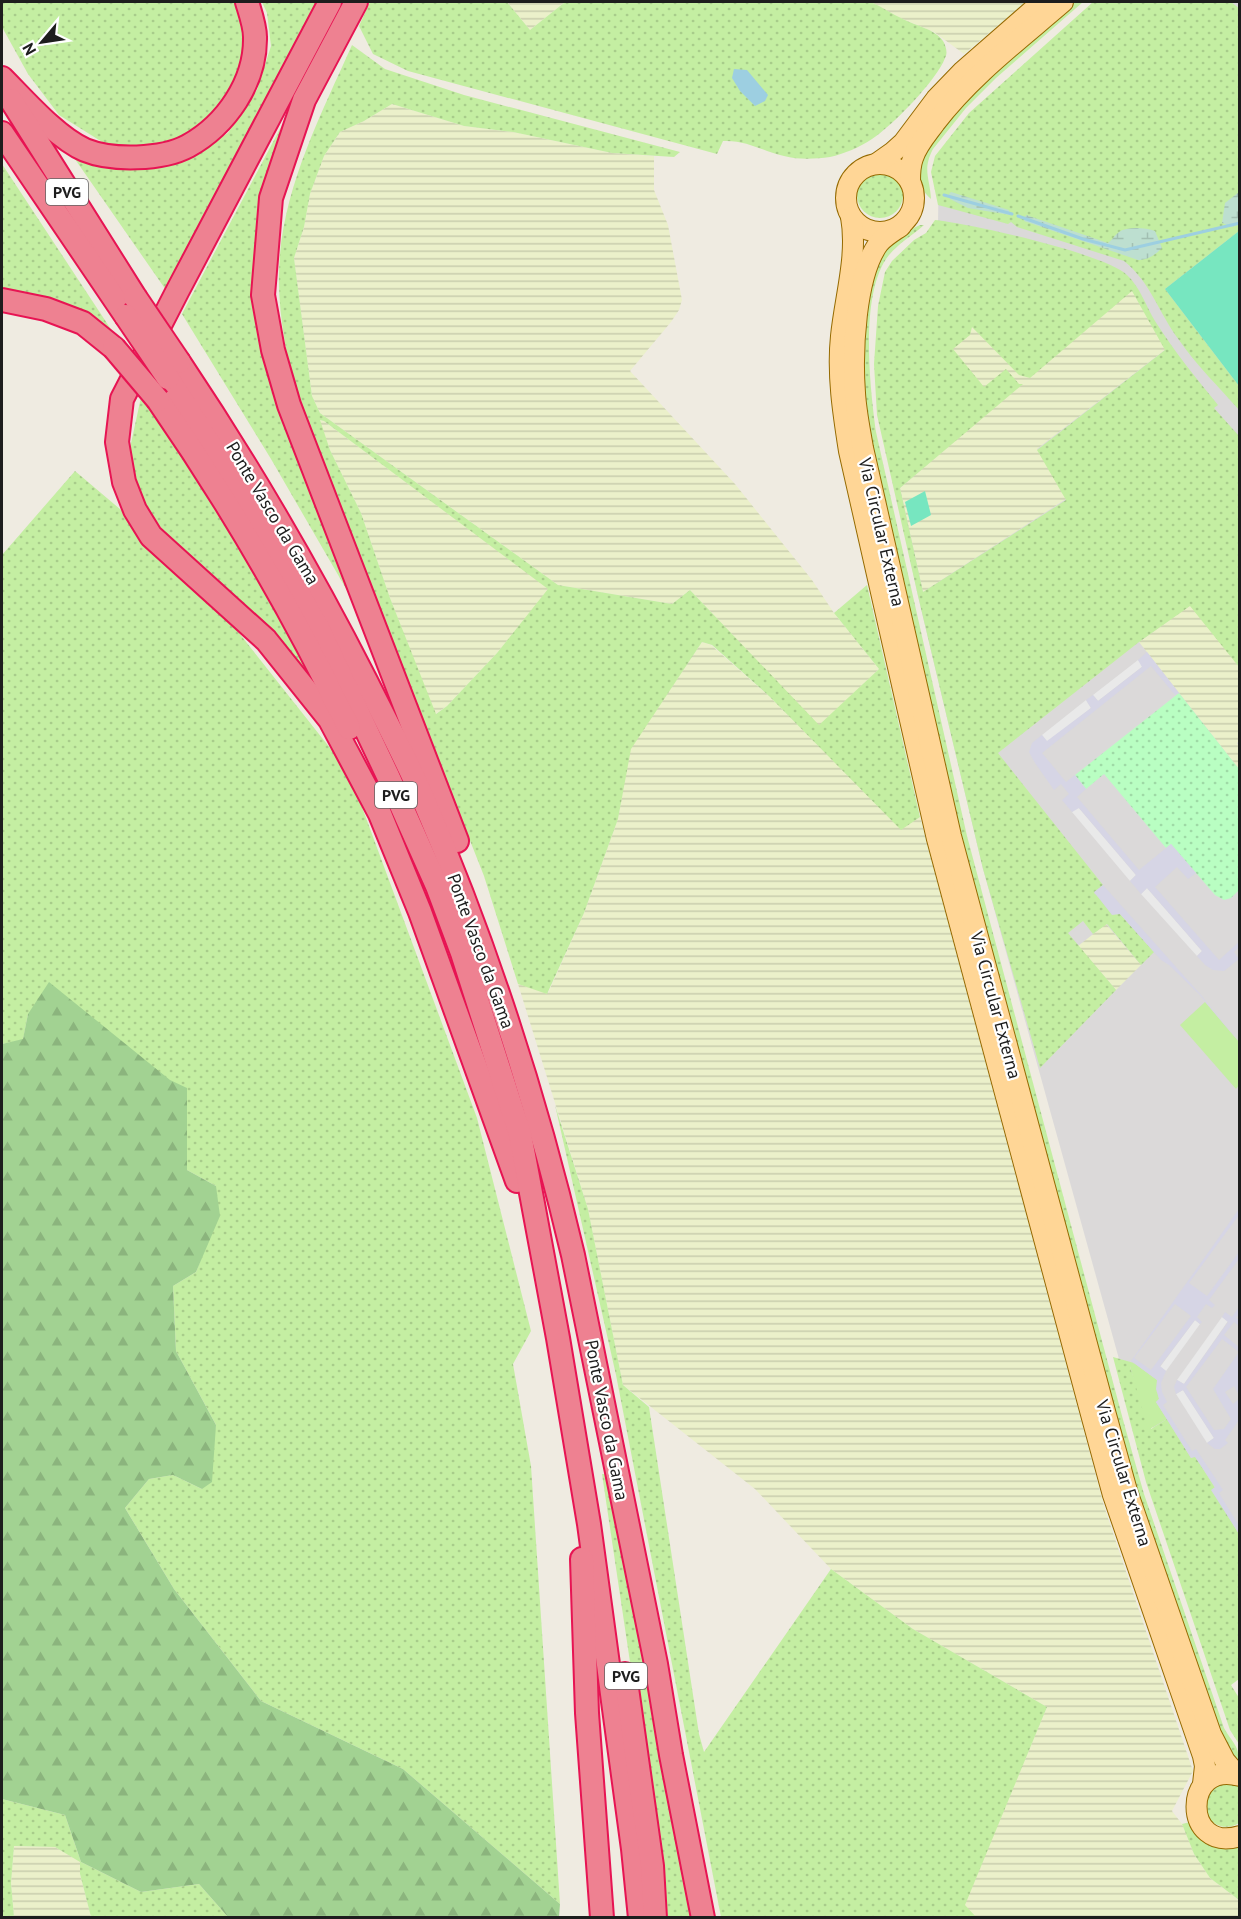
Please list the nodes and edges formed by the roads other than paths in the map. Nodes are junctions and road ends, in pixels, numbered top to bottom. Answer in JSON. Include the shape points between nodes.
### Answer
{"nodes":[{"id":1,"x":247,"y":2,"type":"edge"},
{"id":2,"x":330,"y":2,"type":"edge"},
{"id":3,"x":356,"y":2,"type":"edge"},
{"id":4,"x":1042,"y":2,"type":"edge"},
{"id":5,"x":1063,"y":2,"type":"edge"},
{"id":6,"x":2,"y":78,"type":"edge"},
{"id":7,"x":2,"y":85,"type":"edge"},
{"id":8,"x":2,"y":133,"type":"edge"},
{"id":9,"x":876,"y":164,"type":"junction"},
{"id":10,"x":910,"y":181,"type":"junction"},
{"id":11,"x":852,"y":217,"type":"junction"},
{"id":12,"x":901,"y":226,"type":"junction"},
{"id":13,"x":2,"y":300,"type":"edge"},
{"id":14,"x":131,"y":306,"type":"junction"},
{"id":15,"x":173,"y":370,"type":"junction"},
{"id":16,"x":508,"y":1155,"type":"junction"},
{"id":17,"x":560,"y":1196,"type":"junction"},
{"id":18,"x":540,"y":1247,"type":"junction"},
{"id":19,"x":575,"y":1438,"type":"junction"},
{"id":20,"x":1238,"y":1775,"type":"edge"},
{"id":21,"x":1203,"y":1785,"type":"junction"},
{"id":22,"x":1239,"y":1836,"type":"edge"},
{"id":23,"x":602,"y":1917,"type":"edge"},
{"id":24,"x":640,"y":1917,"type":"edge"},
{"id":25,"x":654,"y":1917,"type":"edge"},
{"id":26,"x":703,"y":1917,"type":"edge"}],
"edges":[{"from":1,"to":6,"type":"highway","via":[[255,37],[251,70],[239,97],[216,126],[187,147],[131,158],[85,150],[52,128]]},
{"from":2,"to":16,"type":"highway","via":[[122,399],[117,442],[124,482],[151,536],[266,640],[330,720],[380,814],[420,912]]},
{"from":3,"to":17,"type":"highway","via":[[304,100],[271,198],[263,295],[289,405],[482,906],[521,1037]]},
{"from":4,"to":9,"type":"main road","via":[[963,71],[903,143]]},
{"from":5,"to":10,"type":"main road","via":[[946,108],[913,156]]},
{"from":7,"to":14,"type":"highway","name":"Ponte Vasco da Gama","number":"PVG"},
{"from":8,"to":14,"type":"highway","name":"Ponte Vasco da Gama","number":"PVG"},
{"from":9,"to":10,"type":"main road","via":[[896,167]]},
{"from":9,"to":11,"type":"main road","via":[[851,180],[846,200]]},
{"from":10,"to":12,"type":"main road","via":[[914,204]]},
{"from":11,"to":12,"type":"main road","via":[[869,230],[891,231]]},
{"from":11,"to":21,"type":"main road","name":"Via Circular Externa","via":[[855,237],[841,339],[840,395],[852,462],[940,851],[1113,1495],[1203,1756]]},
{"from":12,"to":20,"type":"main road","name":"Via Circular Externa","via":[[881,242],[871,257],[862,285],[855,340],[855,394],[863,448],[951,836],[1124,1480],[1211,1734],[1225,1761]]},
{"from":13,"to":16,"type":"highway","bridge":true,"via":[[46,309],[83,323],[114,348],[158,400],[185,440],[287,607],[389,811],[431,912],[491,1082]]},
{"from":14,"to":15,"type":"highway","name":"Ponte Vasco da Gama","number":"PVG","bridge":true},
{"from":15,"to":17,"type":"highway","name":"Ponte Vasco da Gama","number":"PVG","via":[[248,470],[306,568],[392,732],[482,946]]},
{"from":15,"to":18,"type":"highway","name":"Ponte Vasco da Gama","number":"PVG","via":[[318,628],[437,886],[520,1134]]},
{"from":16,"to":18,"type":"highway"},
{"from":17,"to":26,"type":"highway","name":"Ponte Vasco da Gama","number":"PVG","via":[[656,1664]]},
{"from":18,"to":19,"type":"highway","name":"Ponte Vasco da Gama","number":"PVG"},
{"from":19,"to":23,"type":"highway","name":"Ponte Vasco da Gama","number":"PVG","via":[[587,1713]]},
{"from":19,"to":24,"type":"highway","name":"Ponte Vasco da Gama","number":"PVG"},
{"from":19,"to":25,"type":"highway","name":"Ponte Vasco da Gama","number":"PVG","via":[[624,1661],[650,1855]]},
{"from":20,"to":21,"type":"main road","via":[[1219,1775]]},
{"from":21,"to":22,"type":"main road","name":"Via Circular Externa","via":[[1195,1811],[1204,1829],[1222,1838]]}]}
